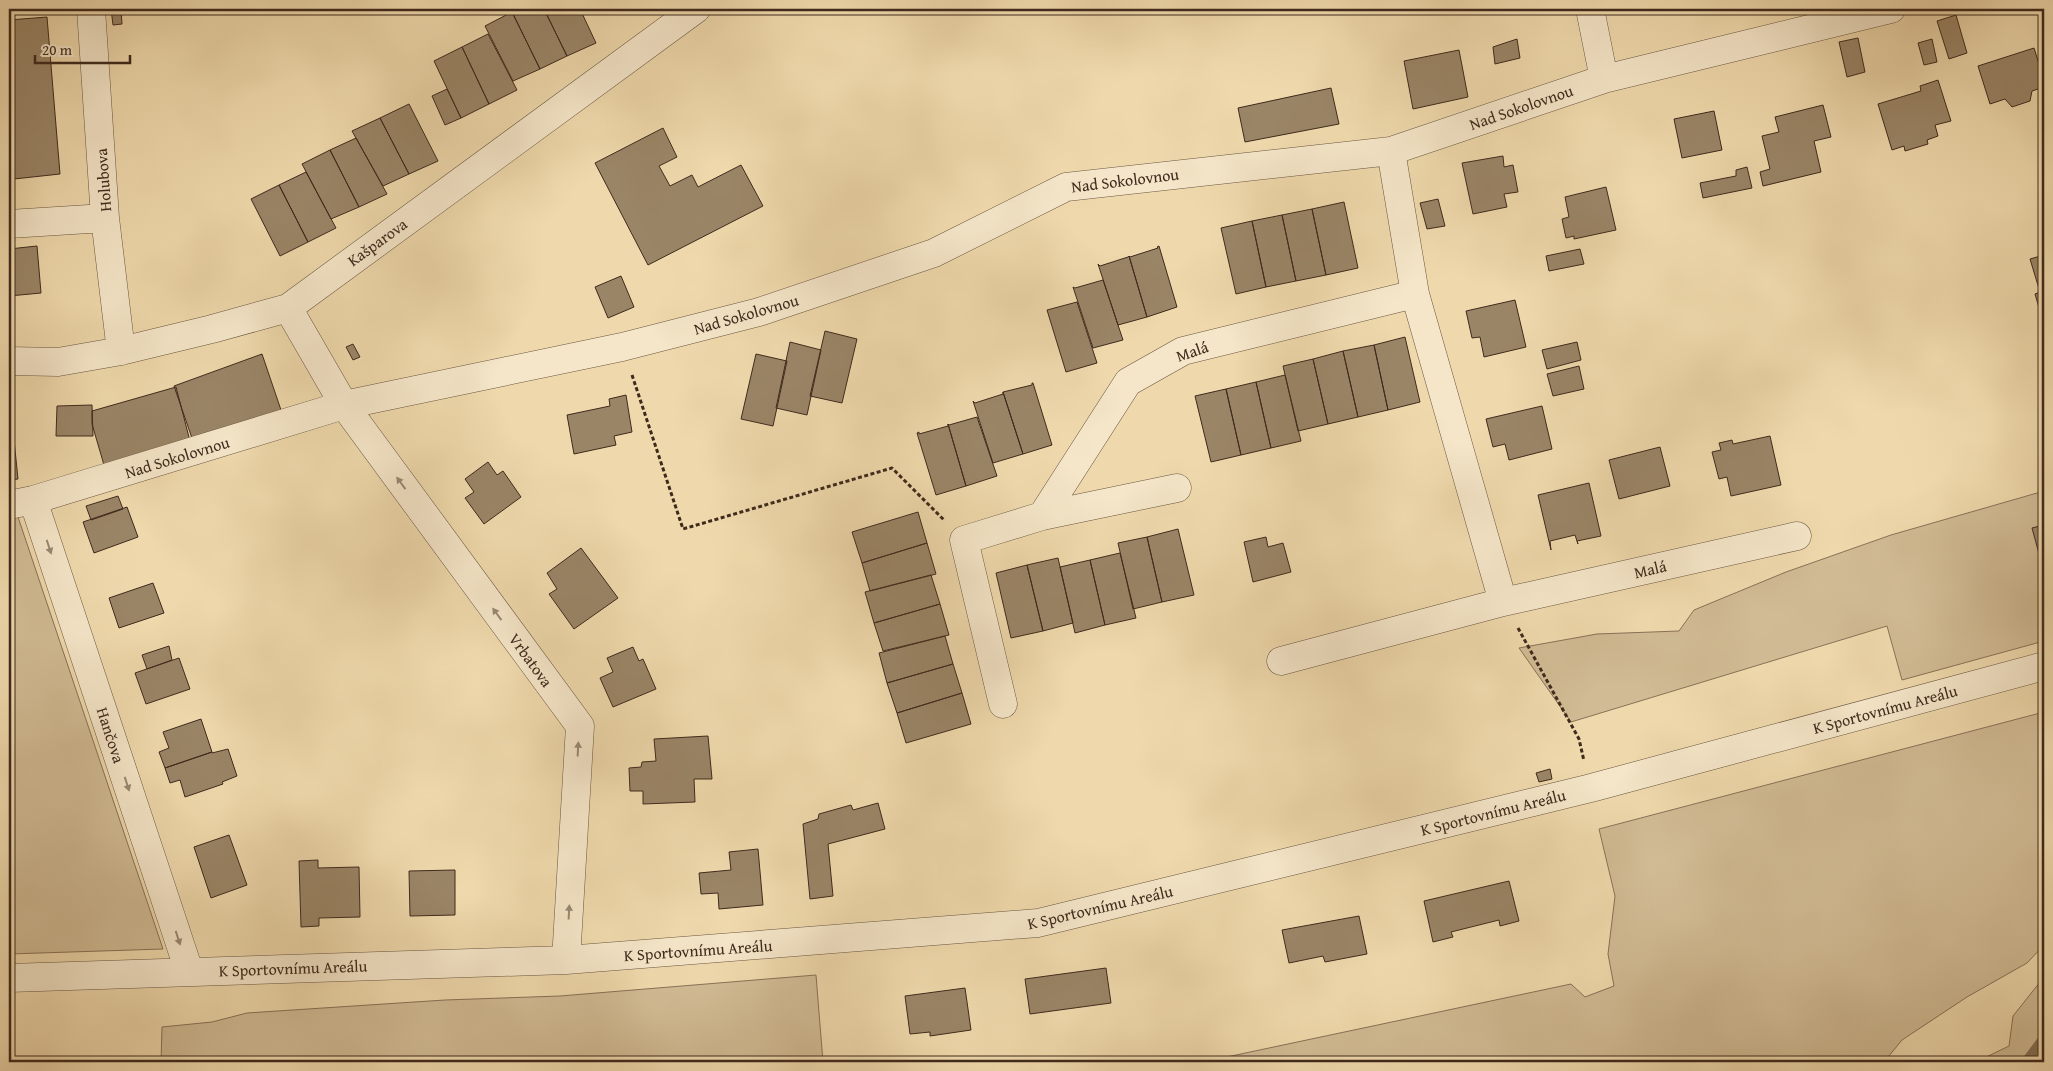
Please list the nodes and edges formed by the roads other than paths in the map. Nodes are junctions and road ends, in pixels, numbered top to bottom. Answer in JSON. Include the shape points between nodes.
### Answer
{"nodes":[{"id":1,"x":91,"y":9,"type":"edge"},
{"id":2,"x":696,"y":9,"type":"edge"},
{"id":3,"x":1590,"y":9,"type":"edge"},
{"id":4,"x":1891,"y":9,"type":"edge"},
{"id":5,"x":1604,"y":79,"type":"junction"},
{"id":6,"x":1391,"y":151,"type":"junction"},
{"id":7,"x":105,"y":218,"type":"junction"},
{"id":8,"x":9,"y":224,"type":"edge"},
{"id":9,"x":1415,"y":294,"type":"junction"},
{"id":10,"x":288,"y":308,"type":"junction"},
{"id":11,"x":121,"y":351,"type":"junction"},
{"id":12,"x":9,"y":361,"type":"edge"},
{"id":13,"x":344,"y":406,"type":"junction"},
{"id":14,"x":1177,"y":488,"type":"dead end"},
{"id":15,"x":21,"y":502,"type":"edge"},
{"id":16,"x":1042,"y":516,"type":"junction"},
{"id":17,"x":1797,"y":536,"type":"dead end"},
{"id":18,"x":1504,"y":602,"type":"junction"},
{"id":19,"x":1281,"y":661,"type":"dead end"},
{"id":20,"x":2044,"y":666,"type":"edge"},
{"id":21,"x":1003,"y":704,"type":"dead end"},
{"id":22,"x":566,"y":960,"type":"junction"},
{"id":23,"x":189,"y":971,"type":"junction"},
{"id":24,"x":9,"y":978,"type":"edge"}],
"edges":[{"from":1,"to":7,"type":"street","name":"Holubova"},
{"from":2,"to":10,"type":"street","name":"Kašparova"},
{"from":3,"to":5,"type":"street"},
{"from":4,"to":5,"type":"street","name":"Nad Sokolovnou"},
{"from":5,"to":6,"type":"street","name":"Nad Sokolovnou"},
{"from":6,"to":9,"type":"street"},
{"from":6,"to":13,"type":"street","name":"Nad Sokolovnou","via":[[1066,187],[934,253],[759,312],[622,347]]},
{"from":7,"to":8,"type":"street"},
{"from":7,"to":11,"type":"street","name":"Holubova"},
{"from":9,"to":16,"type":"street","name":"Malá","via":[[1183,351],[1128,382]]},
{"from":9,"to":18,"type":"street"},
{"from":10,"to":11,"type":"street","name":"Kašparova"},
{"from":10,"to":13,"type":"street"},
{"from":11,"to":12,"type":"street","name":"Kašparova","via":[[58,362]]},
{"from":13,"to":15,"type":"street","name":"Nad Sokolovnou"},
{"from":22,"to":13,"type":"street","name":"Vrbatova","one_way":true,"via":[[580,726]]},
{"from":14,"to":16,"type":"street"},
{"from":15,"to":23,"type":"street","name":"Hančova","one_way":true},
{"from":16,"to":21,"type":"street","via":[[964,540]]},
{"from":17,"to":18,"type":"street","name":"Malá"},
{"from":18,"to":19,"type":"street","name":"Malá"},
{"from":20,"to":22,"type":"street","name":"K Sportovnímu Areálu","via":[[1591,788],[1038,923]]},
{"from":22,"to":23,"type":"street","name":"K Sportovnímu Areálu"},
{"from":23,"to":24,"type":"street","name":"K Sportovnímu Areálu"}]}
